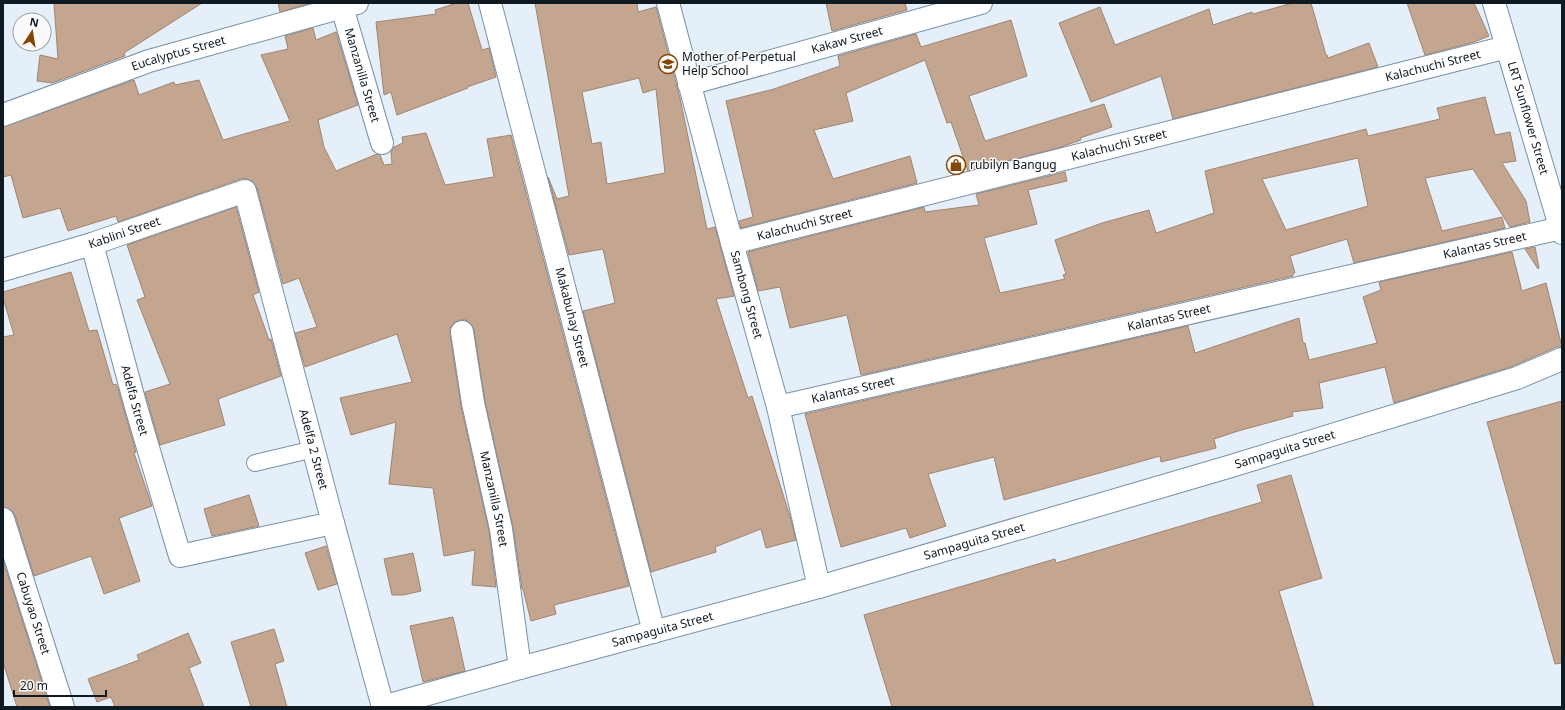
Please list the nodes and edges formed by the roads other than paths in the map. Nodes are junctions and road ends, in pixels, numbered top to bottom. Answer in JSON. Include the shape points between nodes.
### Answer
{"nodes":[{"id":1,"x":490,"y":3,"type":"edge"},
{"id":2,"x":668,"y":3,"type":"edge"},
{"id":3,"x":981,"y":3,"type":"edge"},
{"id":4,"x":1494,"y":3,"type":"edge"},
{"id":5,"x":349,"y":5,"type":"edge"},
{"id":6,"x":1507,"y":47,"type":"junction"},
{"id":7,"x":689,"y":84,"type":"junction"},
{"id":8,"x":3,"y":115,"type":"edge"},
{"id":9,"x":382,"y":143,"type":"dead end"},
{"id":10,"x":245,"y":191,"type":"joint"},
{"id":11,"x":1561,"y":231,"type":"edge"},
{"id":12,"x":92,"y":244,"type":"junction"},
{"id":13,"x":732,"y":244,"type":"junction"},
{"id":14,"x":3,"y":270,"type":"edge"},
{"id":15,"x":462,"y":332,"type":"dead end"},
{"id":16,"x":1562,"y":359,"type":"edge"},
{"id":17,"x":778,"y":407,"type":"junction"},
{"id":18,"x":314,"y":448,"type":"junction"},
{"id":19,"x":255,"y":463,"type":"dead end"},
{"id":20,"x":3,"y":519,"type":"edge"},
{"id":21,"x":333,"y":523,"type":"junction"},
{"id":22,"x":818,"y":588,"type":"junction"},
{"id":23,"x":654,"y":632,"type":"junction"},
{"id":24,"x":520,"y":668,"type":"junction"},
{"id":25,"x":63,"y":707,"type":"edge"},
{"id":26,"x":383,"y":707,"type":"edge"}],
"edges":[{"from":1,"to":23,"type":"street","name":"Makabuhay Street"},
{"from":2,"to":7,"type":"street","name":"Sambong Street"},
{"from":3,"to":7,"type":"street","name":"Kakaw Street"},
{"from":4,"to":6,"type":"street","name":"LRT Sunflower Street"},
{"from":5,"to":8,"type":"street","name":"Eucalyptus Street","via":[[149,61]]},
{"from":5,"to":9,"type":"street","name":"Manzanilla Street"},
{"from":6,"to":11,"type":"street","name":"LRT Sunflower Street"},
{"from":6,"to":13,"type":"street","name":"Kalachuchi Street"},
{"from":7,"to":13,"type":"street","name":"Sambong Street"},
{"from":10,"to":12,"type":"street","name":"Kablini Street"},
{"from":10,"to":18,"type":"street","name":"Adelfa 2 Street"},
{"from":11,"to":17,"type":"street","name":"Kalantas Street"},
{"from":12,"to":14,"type":"street","name":"Kablini Street"},
{"from":12,"to":21,"type":"street","name":"Adelfa Street","via":[[180,556]]},
{"from":13,"to":17,"type":"street","name":"Sambong Street"},
{"from":15,"to":24,"type":"street","name":"Manzanilla Street","via":[[473,403],[501,529]]},
{"from":16,"to":22,"type":"street","name":"Sampaguita Street","via":[[1517,378],[1228,467]]},
{"from":17,"to":22,"type":"street","name":"Sambong Street"},
{"from":18,"to":19,"type":"lane"},
{"from":18,"to":21,"type":"street","name":"Adelfa 2 Street"},
{"from":20,"to":25,"type":"street","name":"Cabuyao Street"},
{"from":21,"to":26,"type":"street","name":"Adelfa 2 Street"},
{"from":22,"to":23,"type":"street","name":"Sampaguita Street"},
{"from":23,"to":24,"type":"street","name":"Sampaguita Street"},
{"from":24,"to":26,"type":"street","name":"Sampaguita Street"}]}
